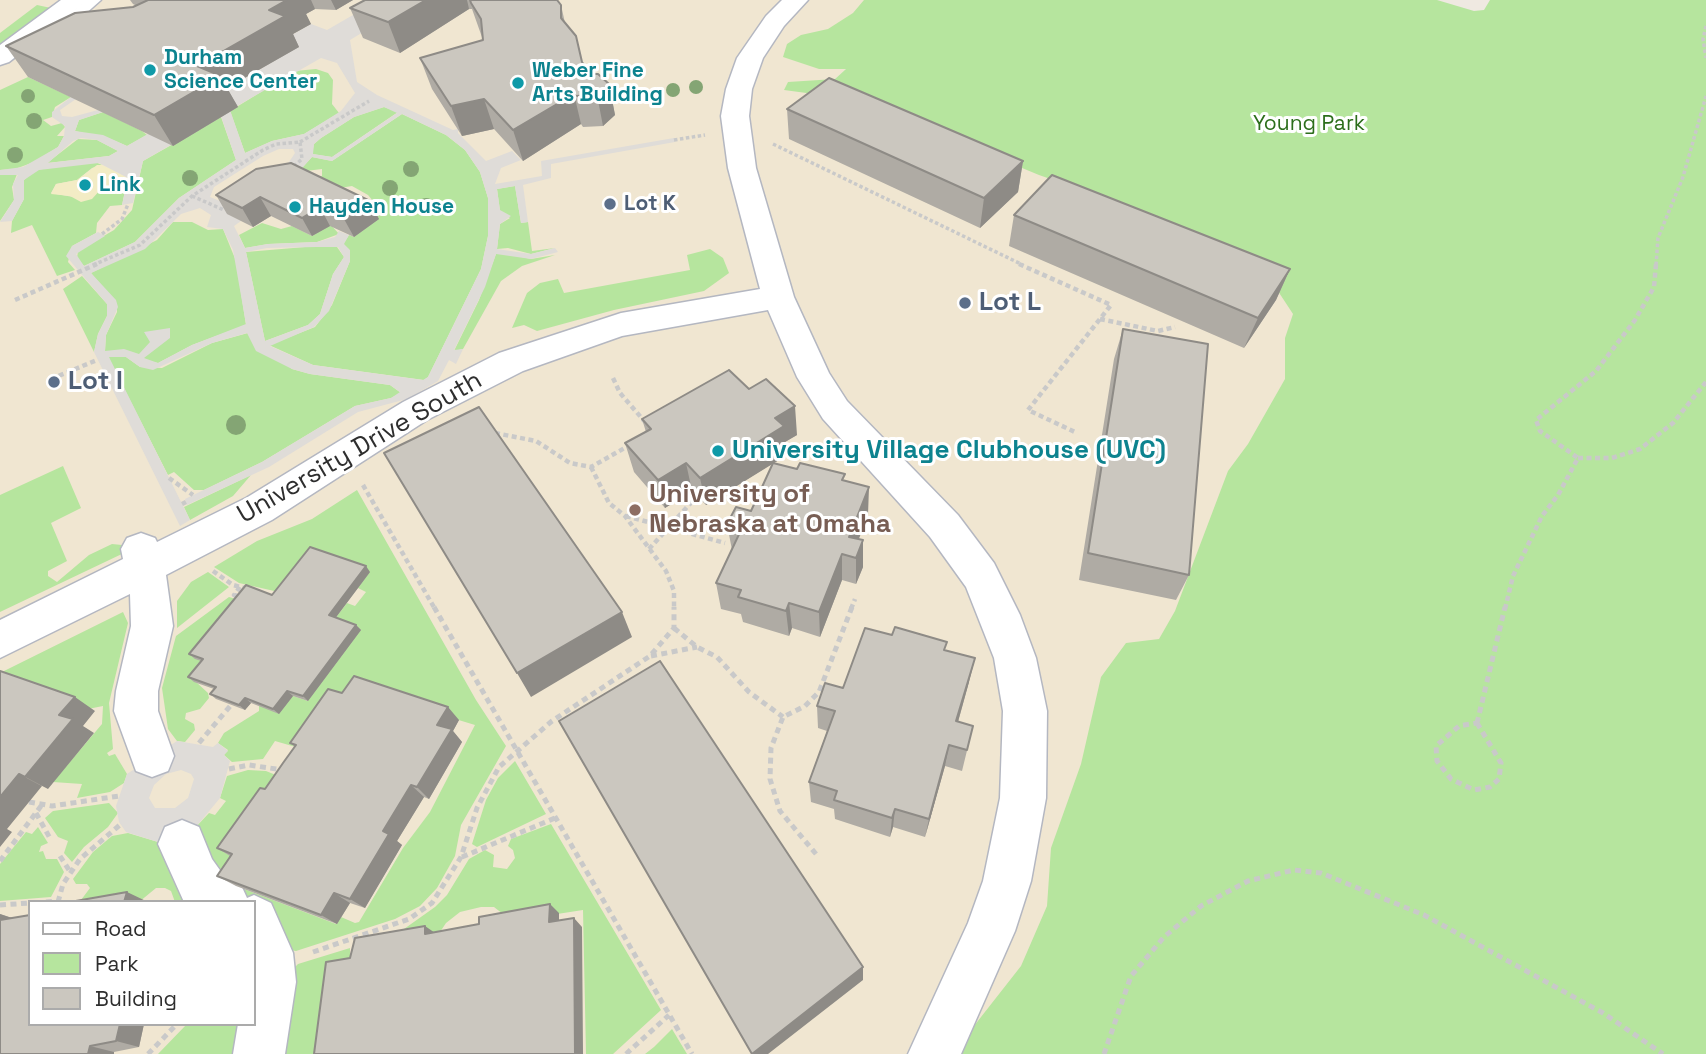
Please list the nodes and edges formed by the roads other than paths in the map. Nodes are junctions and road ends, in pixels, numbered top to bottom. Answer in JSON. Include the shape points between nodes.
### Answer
{"nodes":[{"id":1,"x":76,"y":0,"type":"edge"},
{"id":2,"x":94,"y":0,"type":"edge"},
{"id":3,"x":796,"y":0,"type":"edge"},
{"id":4,"x":0,"y":60,"type":"edge"},
{"id":5,"x":778,"y":297,"type":"junction"},
{"id":6,"x":143,"y":558,"type":"junction"},
{"id":7,"x":0,"y":640,"type":"edge"},
{"id":8,"x":152,"y":756,"type":"dead end"},
{"id":9,"x":182,"y":844,"type":"dead end"},
{"id":10,"x":221,"y":900,"type":"edge"},
{"id":11,"x":256,"y":924,"type":"edge"},
{"id":12,"x":260,"y":1054,"type":"edge"},
{"id":13,"x":934,"y":1054,"type":"edge"}],
"edges":[{"from":1,"to":4,"type":"street"},
{"from":2,"to":4,"type":"lane","via":[[44,41]]},
{"from":3,"to":5,"type":"street","via":[[750,58],[735,116],[742,168]]},
{"from":5,"to":6,"type":"street","name":"University Drive South","via":[[621,326],[511,362],[415,411],[259,509]]},
{"from":5,"to":13,"type":"street","via":[[814,377],[835,410],[969,558],[1000,615],[1015,658],[1025,711],[1026,761],[1015,845],[990,930]]},
{"from":6,"to":7,"type":"street","name":"University Drive South"},
{"from":6,"to":8,"type":"street","via":[[152,626],[136,711]]},
{"from":9,"to":10,"type":"street","via":[[195,876]]},
{"from":11,"to":12,"type":"street","via":[[270,969]]}]}
